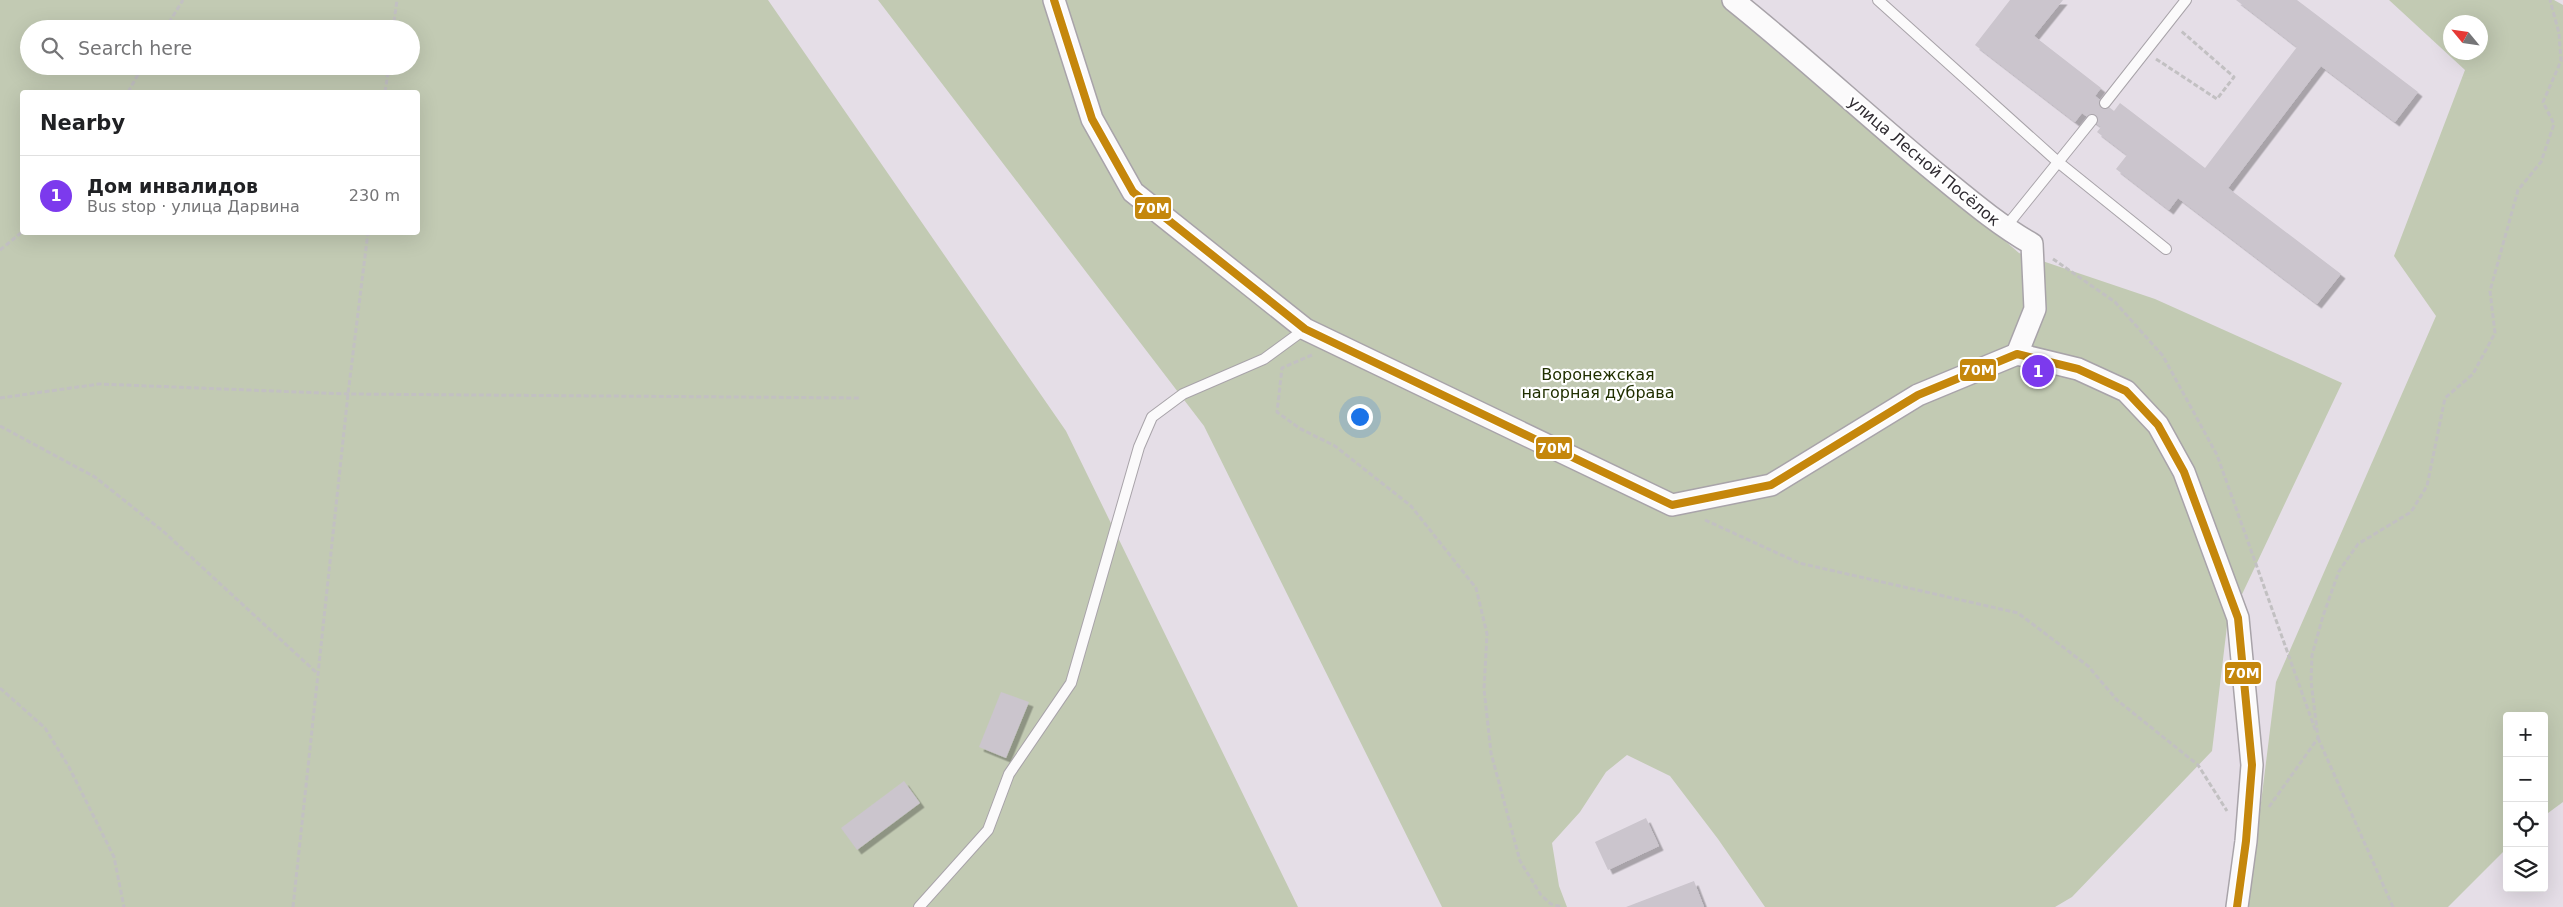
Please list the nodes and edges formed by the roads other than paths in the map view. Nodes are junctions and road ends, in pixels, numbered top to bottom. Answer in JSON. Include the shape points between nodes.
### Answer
{"nodes":[{"id":1,"x":1054,"y":0,"type":"edge"},
{"id":2,"x":1733,"y":0,"type":"edge"},
{"id":3,"x":1878,"y":0,"type":"edge"},
{"id":4,"x":2186,"y":0,"type":"edge"},
{"id":5,"x":2105,"y":103,"type":"dead end"},
{"id":6,"x":2092,"y":120,"type":"dead end"},
{"id":7,"x":2058,"y":162,"type":"junction"},
{"id":8,"x":2004,"y":228,"type":"junction"},
{"id":9,"x":2166,"y":249,"type":"dead end"},
{"id":10,"x":1305,"y":329,"type":"junction"},
{"id":11,"x":2017,"y":354,"type":"junction"},
{"id":12,"x":919,"y":907,"type":"edge"},
{"id":13,"x":2237,"y":907,"type":"edge"}],
"edges":[{"from":1,"to":10,"type":"street","via":[[1092,120],[1133,192]]},
{"from":2,"to":8,"type":"street","name":"улица Лесной Посёлок"},
{"from":3,"to":7,"type":"lane"},
{"from":4,"to":5,"type":"lane"},
{"from":6,"to":7,"type":"lane"},
{"from":7,"to":8,"type":"lane"},
{"from":7,"to":9,"type":"lane"},
{"from":8,"to":11,"type":"street","name":"улица Лесной Посёлок","via":[[2032,244],[2034,309]]},
{"from":10,"to":11,"type":"street","via":[[1672,505],[1771,485],[1918,395]]},
{"from":10,"to":12,"type":"lane","via":[[1264,359],[1183,394],[1152,416],[1139,447],[1071,683],[1009,774],[988,830]]},
{"from":11,"to":13,"type":"street","via":[[2078,369],[2126,391],[2158,425],[2184,472],[2238,618],[2252,765]]}]}
